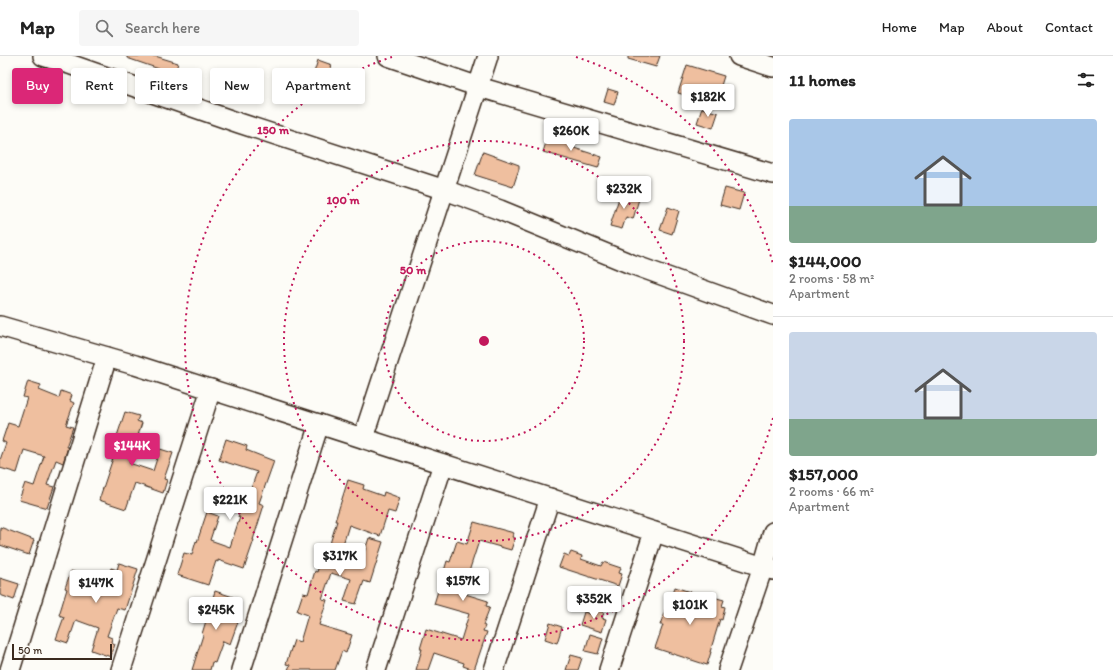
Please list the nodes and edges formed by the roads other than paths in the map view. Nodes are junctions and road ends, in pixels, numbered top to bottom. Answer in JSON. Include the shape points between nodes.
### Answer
{"nodes":[{"id":1,"x":44,"y":56,"type":"edge"},
{"id":2,"x":388,"y":56,"type":"edge"},
{"id":3,"x":488,"y":56,"type":"edge"},
{"id":4,"x":739,"y":56,"type":"edge"},
{"id":5,"x":773,"y":67,"type":"edge"},
{"id":6,"x":479,"y":87,"type":"junction"},
{"id":7,"x":773,"y":174,"type":"edge"},
{"id":8,"x":445,"y":190,"type":"junction"},
{"id":9,"x":773,"y":314,"type":"edge"},
{"id":10,"x":1,"y":332,"type":"edge"},
{"id":11,"x":107,"y":357,"type":"junction"},
{"id":12,"x":211,"y":390,"type":"junction"},
{"id":13,"x":319,"y":424,"type":"junction"},
{"id":14,"x":363,"y":438,"type":"junction"},
{"id":15,"x":443,"y":464,"type":"junction"},
{"id":16,"x":550,"y":498,"type":"junction"},
{"id":17,"x":654,"y":532,"type":"junction"},
{"id":18,"x":773,"y":532,"type":"edge"},
{"id":19,"x":768,"y":568,"type":"edge"},
{"id":20,"x":10,"y":670,"type":"edge"},
{"id":21,"x":121,"y":670,"type":"edge"},
{"id":22,"x":241,"y":670,"type":"edge"},
{"id":23,"x":376,"y":670,"type":"edge"},
{"id":24,"x":494,"y":670,"type":"edge"},
{"id":25,"x":610,"y":670,"type":"edge"},
{"id":26,"x":728,"y":670,"type":"edge"}],
"edges":[{"from":1,"to":8,"type":"street"},
{"from":2,"to":6,"type":"street"},
{"from":3,"to":6,"type":"street"},
{"from":4,"to":5,"type":"street"},
{"from":6,"to":7,"type":"street"},
{"from":6,"to":8,"type":"street"},
{"from":8,"to":9,"type":"street","via":[[632,264]]},
{"from":8,"to":14,"type":"street"},
{"from":10,"to":11,"type":"street"},
{"from":11,"to":12,"type":"street"},
{"from":11,"to":20,"type":"street"},
{"from":12,"to":13,"type":"street"},
{"from":12,"to":21,"type":"street"},
{"from":13,"to":14,"type":"street"},
{"from":13,"to":22,"type":"street"},
{"from":14,"to":15,"type":"street"},
{"from":15,"to":16,"type":"street"},
{"from":15,"to":23,"type":"street"},
{"from":16,"to":17,"type":"street"},
{"from":16,"to":24,"type":"street"},
{"from":17,"to":19,"type":"street"},
{"from":17,"to":25,"type":"street"},
{"from":18,"to":19,"type":"street"},
{"from":19,"to":26,"type":"street"}]}
